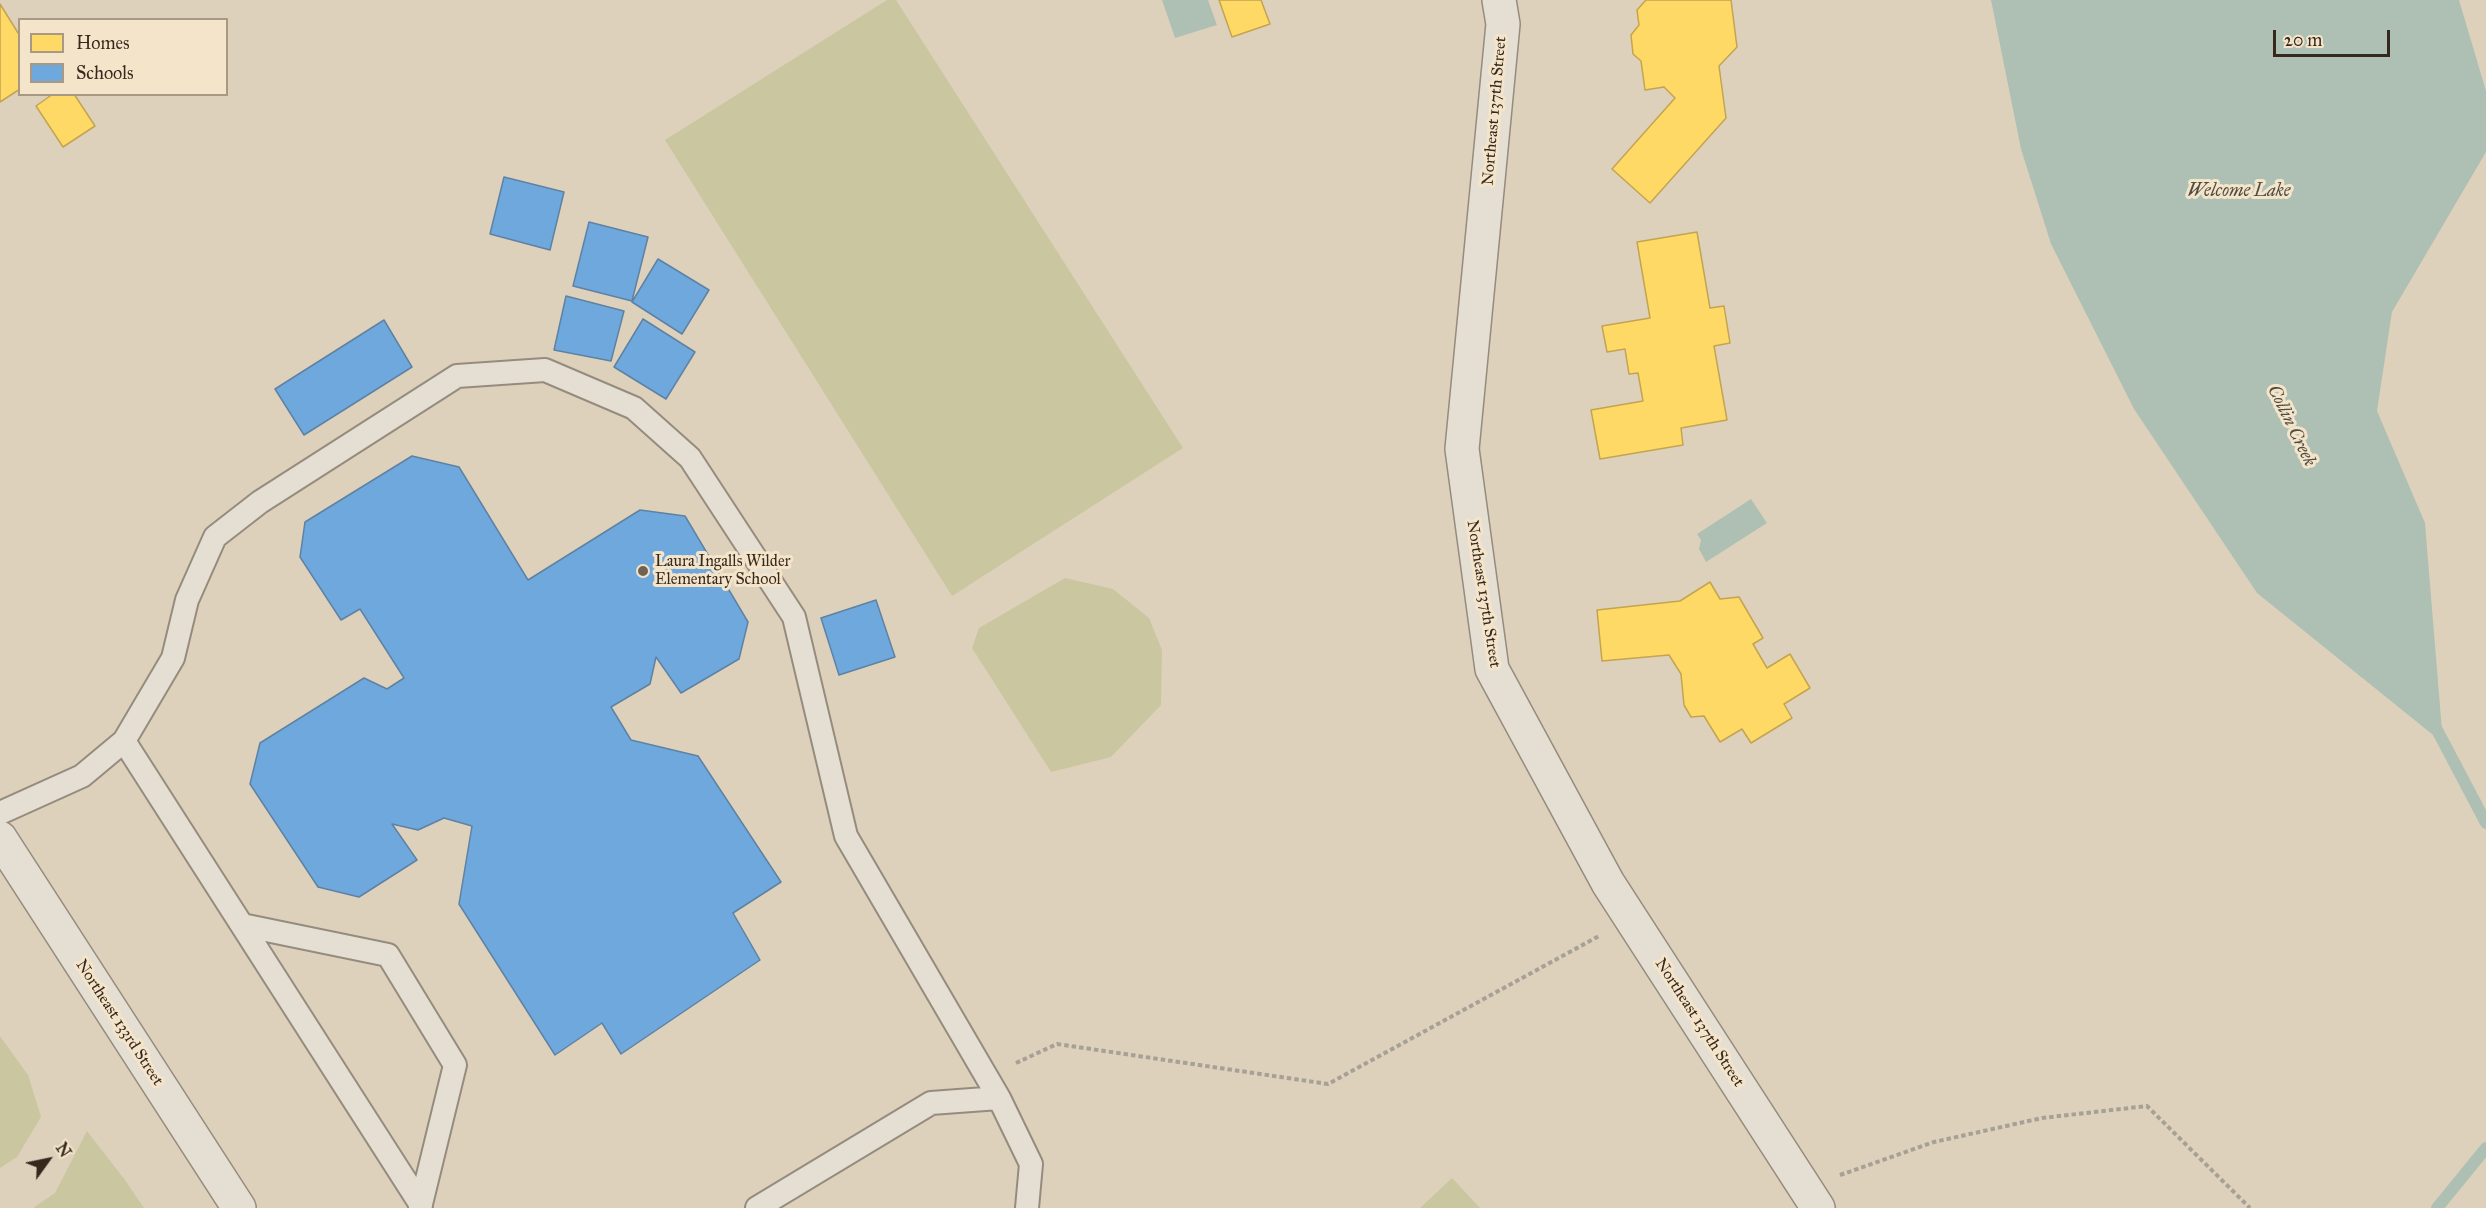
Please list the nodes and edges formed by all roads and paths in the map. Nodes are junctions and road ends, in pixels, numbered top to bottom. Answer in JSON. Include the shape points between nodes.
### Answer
{"nodes":[{"id":1,"x":1499,"y":0,"type":"edge"},
{"id":2,"x":124,"y":741,"type":"junction"},
{"id":3,"x":0,"y":813,"type":"edge"},
{"id":4,"x":0,"y":838,"type":"edge"},
{"id":5,"x":1632,"y":919,"type":"junction"},
{"id":6,"x":242,"y":925,"type":"junction"},
{"id":7,"x":987,"y":1077,"type":"junction"},
{"id":8,"x":999,"y":1098,"type":"junction"},
{"id":9,"x":1812,"y":1197,"type":"edge"},
{"id":10,"x":421,"y":1207,"type":"edge"},
{"id":11,"x":239,"y":1208,"type":"edge"},
{"id":12,"x":757,"y":1208,"type":"edge"},
{"id":13,"x":1027,"y":1208,"type":"edge"},
{"id":14,"x":2250,"y":1208,"type":"edge"}],
"edges":[{"from":1,"to":5,"type":"street","name":"Northeast 137th Street","via":[[1503,24],[1462,449],[1492,669],[1608,883]]},
{"from":2,"to":3,"type":"lane","via":[[82,776]]},
{"from":2,"to":6,"type":"lane"},
{"from":2,"to":7,"type":"lane","via":[[173,658],[187,600],[215,537],[260,502],[457,376],[545,370],[634,408],[690,458],[794,617],[846,836]]},
{"from":4,"to":11,"type":"street","name":"Northeast 133rd Street"},
{"from":5,"to":7,"type":"path","via":[[1328,1084],[1057,1044]]},
{"from":5,"to":9,"type":"street","name":"Northeast 137th Street"},
{"from":6,"to":10,"type":"lane"},
{"from":6,"to":10,"type":"lane","via":[[388,955],[455,1065]]},
{"from":7,"to":8,"type":"lane"},
{"from":8,"to":12,"type":"lane","via":[[931,1103]]},
{"from":8,"to":13,"type":"lane","via":[[1031,1164]]},
{"from":9,"to":14,"type":"path","via":[[1945,1140],[2042,1118],[2147,1106]]}]}
